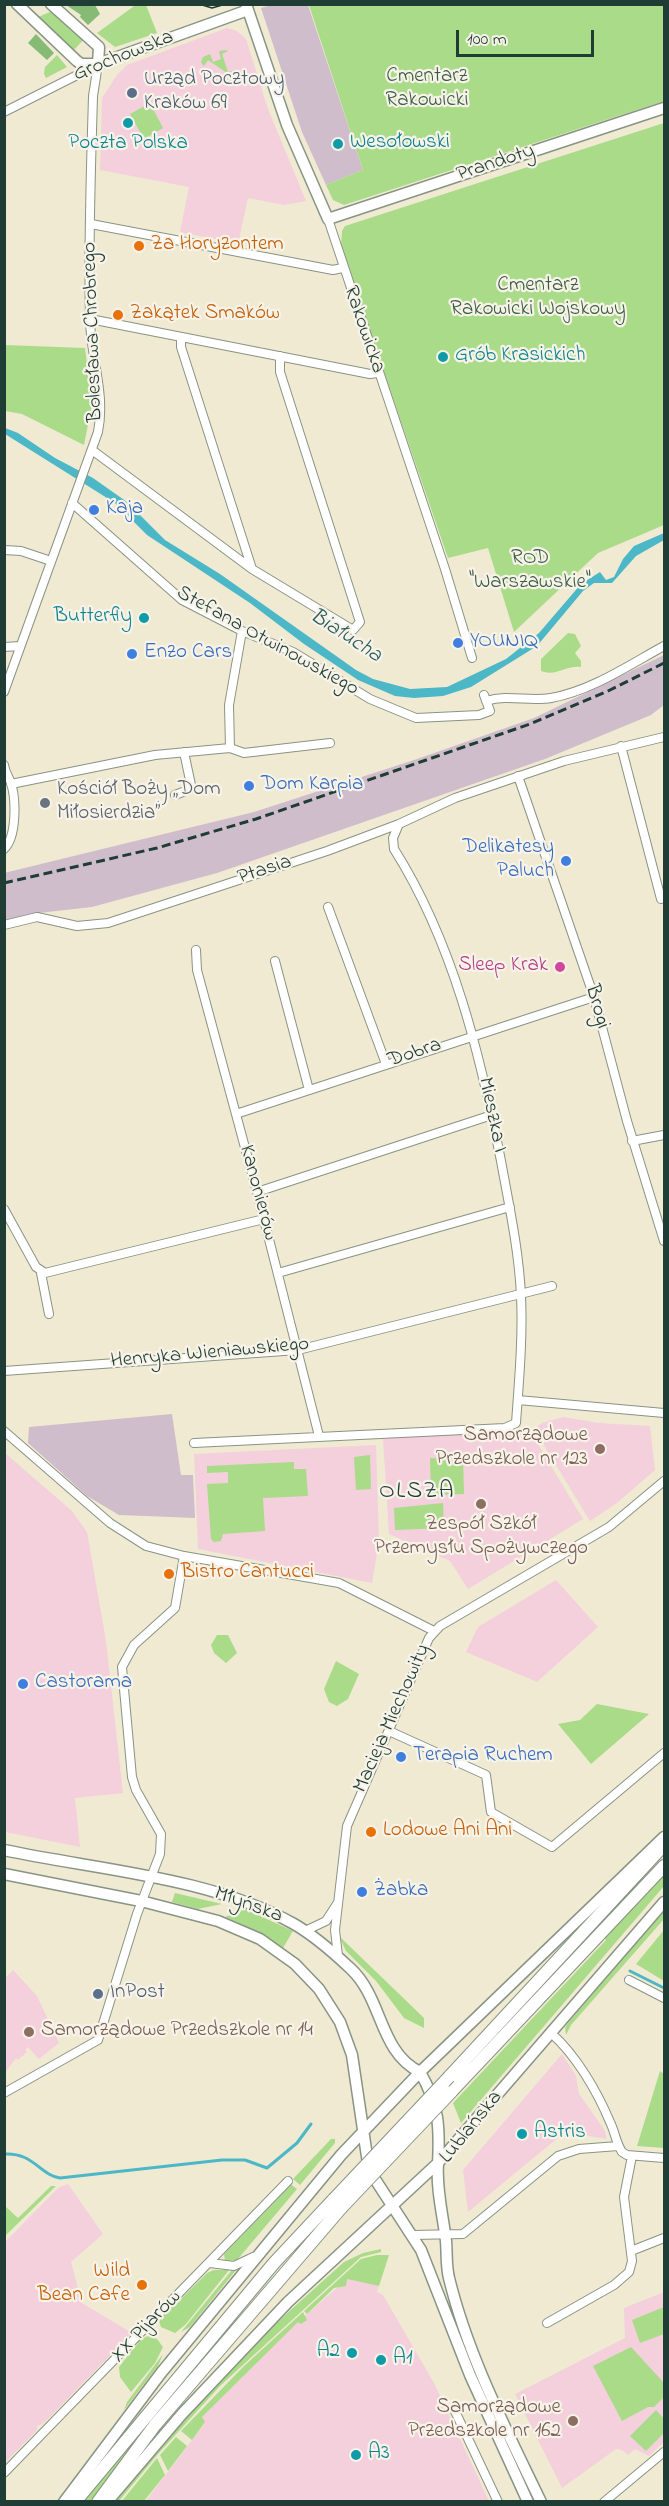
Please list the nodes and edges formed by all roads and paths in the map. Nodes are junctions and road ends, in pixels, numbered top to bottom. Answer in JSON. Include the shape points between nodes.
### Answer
{"nodes":[{"id":1,"x":17,"y":4,"type":"edge"},
{"id":2,"x":57,"y":6,"type":"edge"},
{"id":3,"x":247,"y":8,"type":"edge"},
{"id":4,"x":98,"y":64,"type":"junction"},
{"id":5,"x":664,"y":108,"type":"edge"},
{"id":6,"x":4,"y":112,"type":"edge"},
{"id":7,"x":327,"y":219,"type":"junction"},
{"id":8,"x":91,"y":224,"type":"junction"},
{"id":9,"x":342,"y":268,"type":"junction"},
{"id":10,"x":90,"y":319,"type":"junction"},
{"id":11,"x":181,"y":337,"type":"junction"},
{"id":12,"x":280,"y":356,"type":"junction"},
{"id":13,"x":377,"y":373,"type":"junction"},
{"id":14,"x":91,"y":453,"type":"junction"},
{"id":15,"x":72,"y":503,"type":"junction"},
{"id":16,"x":4,"y":550,"type":"edge"},
{"id":17,"x":51,"y":561,"type":"junction"},
{"id":18,"x":252,"y":569,"type":"junction"},
{"id":19,"x":242,"y":631,"type":"junction"},
{"id":20,"x":20,"y":646,"type":"junction"},
{"id":21,"x":664,"y":646,"type":"edge"},
{"id":22,"x":4,"y":647,"type":"edge"},
{"id":23,"x":472,"y":658,"type":"dead end"},
{"id":24,"x":4,"y":692,"type":"edge"},
{"id":25,"x":664,"y":737,"type":"edge"},
{"id":26,"x":330,"y":743,"type":"dead end"},
{"id":27,"x":621,"y":746,"type":"junction"},
{"id":28,"x":230,"y":748,"type":"junction"},
{"id":29,"x":184,"y":752,"type":"junction"},
{"id":30,"x":4,"y":765,"type":"edge"},
{"id":31,"x":519,"y":776,"type":"junction"},
{"id":32,"x":11,"y":784,"type":"junction"},
{"id":33,"x":175,"y":795,"type":"dead end"},
{"id":34,"x":399,"y":824,"type":"junction"},
{"id":35,"x":4,"y":849,"type":"edge"},
{"id":36,"x":662,"y":899,"type":"dead end"},
{"id":37,"x":328,"y":907,"type":"dead end"},
{"id":38,"x":4,"y":925,"type":"edge"},
{"id":39,"x":196,"y":950,"type":"dead end"},
{"id":40,"x":275,"y":961,"type":"dead end"},
{"id":41,"x":594,"y":997,"type":"junction"},
{"id":42,"x":473,"y":1035,"type":"junction"},
{"id":43,"x":386,"y":1064,"type":"junction"},
{"id":44,"x":309,"y":1090,"type":"junction"},
{"id":45,"x":236,"y":1114,"type":"junction"},
{"id":46,"x":492,"y":1115,"type":"junction"},
{"id":47,"x":664,"y":1135,"type":"edge"},
{"id":48,"x":633,"y":1141,"type":"junction"},
{"id":49,"x":257,"y":1192,"type":"junction"},
{"id":50,"x":510,"y":1207,"type":"junction"},
{"id":51,"x":4,"y":1209,"type":"edge"},
{"id":52,"x":264,"y":1219,"type":"junction"},
{"id":53,"x":664,"y":1241,"type":"edge"},
{"id":54,"x":41,"y":1273,"type":"junction"},
{"id":55,"x":278,"y":1273,"type":"junction"},
{"id":56,"x":552,"y":1286,"type":"dead end"},
{"id":57,"x":521,"y":1296,"type":"junction"},
{"id":58,"x":49,"y":1314,"type":"dead end"},
{"id":59,"x":298,"y":1350,"type":"junction"},
{"id":60,"x":4,"y":1371,"type":"edge"},
{"id":61,"x":518,"y":1400,"type":"junction"},
{"id":62,"x":664,"y":1413,"type":"edge"},
{"id":63,"x":4,"y":1431,"type":"edge"},
{"id":64,"x":319,"y":1436,"type":"junction"},
{"id":65,"x":194,"y":1443,"type":"dead end"},
{"id":66,"x":664,"y":1481,"type":"edge"},
{"id":67,"x":184,"y":1556,"type":"junction"},
{"id":68,"x":434,"y":1631,"type":"junction"},
{"id":69,"x":389,"y":1731,"type":"junction"},
{"id":70,"x":664,"y":1753,"type":"edge"},
{"id":71,"x":664,"y":1837,"type":"edge"},
{"id":72,"x":664,"y":1845,"type":"edge"},
{"id":73,"x":4,"y":1850,"type":"edge"},
{"id":74,"x":664,"y":1866,"type":"edge"},
{"id":75,"x":4,"y":1874,"type":"edge"},
{"id":76,"x":151,"y":1878,"type":"junction"},
{"id":77,"x":141,"y":1901,"type":"junction"},
{"id":78,"x":664,"y":1902,"type":"edge"},
{"id":79,"x":338,"y":1903,"type":"junction"},
{"id":80,"x":596,"y":1929,"type":"junction"},
{"id":81,"x":305,"y":1931,"type":"junction"},
{"id":82,"x":338,"y":1958,"type":"junction"},
{"id":83,"x":629,"y":1980,"type":"dead end"},
{"id":84,"x":664,"y":1998,"type":"edge"},
{"id":85,"x":551,"y":2033,"type":"junction"},
{"id":86,"x":420,"y":2072,"type":"junction"},
{"id":87,"x":4,"y":2093,"type":"edge"},
{"id":88,"x":362,"y":2132,"type":"junction"},
{"id":89,"x":618,"y":2146,"type":"junction"},
{"id":90,"x":633,"y":2156,"type":"junction"},
{"id":91,"x":664,"y":2158,"type":"edge"},
{"id":92,"x":438,"y":2163,"type":"junction"},
{"id":93,"x":288,"y":2181,"type":"dead end"},
{"id":94,"x":338,"y":2204,"type":"junction"},
{"id":95,"x":392,"y":2206,"type":"junction"},
{"id":96,"x":445,"y":2233,"type":"junction"},
{"id":97,"x":412,"y":2235,"type":"junction"},
{"id":98,"x":664,"y":2238,"type":"edge"},
{"id":99,"x":266,"y":2247,"type":"junction"},
{"id":100,"x":631,"y":2251,"type":"junction"},
{"id":101,"x":210,"y":2262,"type":"junction"},
{"id":102,"x":547,"y":2323,"type":"dead end"},
{"id":103,"x":454,"y":2409,"type":"dead end"},
{"id":104,"x":664,"y":2452,"type":"edge"},
{"id":105,"x":4,"y":2473,"type":"edge"},
{"id":106,"x":64,"y":2502,"type":"edge"},
{"id":107,"x":75,"y":2502,"type":"edge"},
{"id":108,"x":98,"y":2502,"type":"edge"},
{"id":109,"x":107,"y":2502,"type":"edge"},
{"id":110,"x":498,"y":2502,"type":"edge"},
{"id":111,"x":528,"y":2502,"type":"edge"},
{"id":112,"x":541,"y":2502,"type":"edge"},
{"id":113,"x":604,"y":2502,"type":"edge"}],
"edges":[{"from":1,"to":4,"type":"main road","via":[[81,64]]},
{"from":2,"to":4,"type":"main road","via":[[99,47]]},
{"from":3,"to":4,"type":"main road","name":"Grochowska"},
{"from":3,"to":7,"type":"main road","name":"Rakowicka","via":[[287,125]]},
{"from":4,"to":6,"type":"street","name":"Grochowska"},
{"from":4,"to":8,"type":"street","name":"Bolesława Chrobrego","via":[[93,96]]},
{"from":5,"to":7,"type":"main road","name":"Prandoty"},
{"from":7,"to":9,"type":"street","name":"Rakowicka"},
{"from":8,"to":9,"type":"street","via":[[333,270]]},
{"from":8,"to":10,"type":"street","name":"Bolesława Chrobrego"},
{"from":9,"to":13,"type":"street","name":"Rakowicka"},
{"from":10,"to":11,"type":"street"},
{"from":10,"to":14,"type":"street","name":"Bolesława Chrobrego","via":[[101,401],[100,424]]},
{"from":11,"to":12,"type":"street"},
{"from":11,"to":18,"type":"street"},
{"from":12,"to":13,"type":"street"},
{"from":12,"to":18,"type":"street","via":[[280,372],[360,622],[358,627],[353,630]]},
{"from":13,"to":23,"type":"street","name":"Rakowicka"},
{"from":14,"to":15,"type":"street","name":"Bolesława Chrobrego"},
{"from":14,"to":18,"type":"street"},
{"from":15,"to":17,"type":"street","name":"Bolesława Chrobrego"},
{"from":15,"to":19,"type":"street","name":"Stefana Otwinowskiego","via":[[182,600]]},
{"from":16,"to":17,"type":"street"},
{"from":17,"to":20,"type":"street","name":"Bolesława Chrobrego"},
{"from":19,"to":21,"type":"street","name":"Stefana Otwinowskiego","via":[[293,652],[362,694],[416,718],[479,715],[490,711],[485,698],[540,699],[565,695]]},
{"from":19,"to":28,"type":"street","via":[[229,705]]},
{"from":20,"to":22,"type":"street"},
{"from":20,"to":24,"type":"street","name":"Bolesława Chrobrego"},
{"from":25,"to":27,"type":"street","name":"Ptasia"},
{"from":26,"to":28,"type":"street","via":[[244,753]]},
{"from":27,"to":31,"type":"street","name":"Ptasia"},
{"from":27,"to":36,"type":"street"},
{"from":28,"to":29,"type":"street"},
{"from":29,"to":32,"type":"street"},
{"from":29,"to":33,"type":"street","via":[[191,785]]},
{"from":30,"to":32,"type":"street"},
{"from":31,"to":34,"type":"street","name":"Ptasia","via":[[455,798]]},
{"from":31,"to":41,"type":"street","name":"Brogi"},
{"from":32,"to":35,"type":"street","via":[[13,835]]},
{"from":34,"to":38,"type":"street","name":"Ptasia","via":[[108,922],[77,926],[37,917]]},
{"from":34,"to":42,"type":"street","name":"Mieszka I","via":[[393,838],[394,849],[430,913]]},
{"from":37,"to":43,"type":"street"},
{"from":39,"to":45,"type":"street","name":"Kanonierów","via":[[197,970]]},
{"from":40,"to":44,"type":"street"},
{"from":41,"to":42,"type":"street","name":"Dobra"},
{"from":41,"to":48,"type":"street","name":"Brogi"},
{"from":42,"to":43,"type":"street","name":"Dobra"},
{"from":42,"to":46,"type":"street","name":"Mieszka I"},
{"from":43,"to":44,"type":"street","name":"Dobra"},
{"from":44,"to":45,"type":"street","name":"Dobra"},
{"from":45,"to":49,"type":"street","name":"Kanonierów"},
{"from":46,"to":49,"type":"street"},
{"from":46,"to":50,"type":"street","name":"Mieszka I"},
{"from":47,"to":48,"type":"street"},
{"from":48,"to":53,"type":"street","name":"Brogi"},
{"from":49,"to":52,"type":"street","name":"Kanonierów"},
{"from":50,"to":55,"type":"street"},
{"from":50,"to":57,"type":"street","name":"Mieszka I"},
{"from":51,"to":54,"type":"street"},
{"from":52,"to":54,"type":"street"},
{"from":52,"to":55,"type":"street","name":"Kanonierów"},
{"from":54,"to":58,"type":"street"},
{"from":55,"to":59,"type":"street","name":"Kanonierów"},
{"from":56,"to":57,"type":"street","name":"Henryka Wieniawskiego"},
{"from":57,"to":59,"type":"street","name":"Henryka Wieniawskiego"},
{"from":57,"to":61,"type":"street","name":"Mieszka I"},
{"from":59,"to":60,"type":"street","name":"Henryka Wieniawskiego"},
{"from":59,"to":64,"type":"street","name":"Kanonierów"},
{"from":61,"to":62,"type":"street"},
{"from":61,"to":64,"type":"street","name":"Mieszka I","via":[[516,1423],[505,1428]]},
{"from":63,"to":67,"type":"street","via":[[124,1533],[152,1548]]},
{"from":64,"to":65,"type":"street"},
{"from":66,"to":68,"type":"street","name":"Macieja Miechowity","via":[[609,1527]]},
{"from":67,"to":68,"type":"street","via":[[339,1583]]},
{"from":67,"to":76,"type":"street","via":[[175,1608],[134,1645],[122,1667],[132,1778],[161,1834],[160,1854]]},
{"from":68,"to":69,"type":"street","name":"Macieja Miechowity"},
{"from":69,"to":70,"type":"street","via":[[486,1775],[492,1812],[552,1847]]},
{"from":69,"to":79,"type":"street","name":"Macieja Miechowity","via":[[347,1826]]},
{"from":71,"to":86,"type":"main road"},
{"from":72,"to":80,"type":"main road"},
{"from":73,"to":76,"type":"main road","name":"Młyńska"},
{"from":74,"to":80,"type":"main road"},
{"from":75,"to":77,"type":"main road","name":"Młyńska"},
{"from":76,"to":77,"type":"street"},
{"from":76,"to":81,"type":"main road","name":"Młyńska","via":[[253,1905]]},
{"from":77,"to":87,"type":"street","via":[[98,2040]]},
{"from":77,"to":88,"type":"main road","name":"Młyńska","via":[[240,1929],[306,1974],[330,2004],[347,2038],[355,2069]]},
{"from":78,"to":85,"type":"main road","name":"Lublańska"},
{"from":79,"to":81,"type":"street","via":[[326,1921]]},
{"from":79,"to":82,"type":"street","name":"Macieja Miechowity"},
{"from":80,"to":94,"type":"main road","bridge":true,"via":[[452,2092]]},
{"from":80,"to":94,"type":"main road","bridge":true,"via":[[449,2076]]},
{"from":81,"to":82,"type":"main road","name":"Młyńska"},
{"from":82,"to":86,"type":"main road","name":"Młyńska","via":[[369,1990],[395,2052]]},
{"from":83,"to":84,"type":"street"},
{"from":85,"to":89,"type":"street","via":[[580,2068],[607,2115]]},
{"from":85,"to":92,"type":"main road","name":"Lublańska"},
{"from":86,"to":88,"type":"main road"},
{"from":86,"to":92,"type":"main road","via":[[434,2098],[438,2118]]},
{"from":88,"to":95,"type":"main road","name":"Młyńska","via":[[369,2170]]},
{"from":88,"to":99,"type":"main road"},
{"from":89,"to":90,"type":"street","via":[[624,2154]]},
{"from":89,"to":96,"type":"street","via":[[579,2149],[558,2156],[463,2234]]},
{"from":90,"to":91,"type":"street"},
{"from":90,"to":100,"type":"street","via":[[624,2197]]},
{"from":92,"to":95,"type":"main road"},
{"from":92,"to":96,"type":"main road","name":"Lublańska"},
{"from":93,"to":101,"type":"street","name":"XX Pijarów"},
{"from":94,"to":107,"type":"main road","via":[[274,2263]]},
{"from":94,"to":108,"type":"main road","via":[[154,2425]]},
{"from":95,"to":97,"type":"main road"},
{"from":95,"to":109,"type":"main road","via":[[238,2353]]},
{"from":96,"to":97,"type":"street"},
{"from":96,"to":112,"type":"main road","name":"Lublańska","via":[[448,2274],[467,2338]]},
{"from":97,"to":111,"type":"main road","via":[[433,2275],[470,2375]]},
{"from":98,"to":100,"type":"street"},
{"from":99,"to":101,"type":"street","via":[[237,2265]]},
{"from":99,"to":106,"type":"main road","via":[[161,2373]]},
{"from":100,"to":102,"type":"street","via":[[631,2268],[620,2281]]},
{"from":101,"to":105,"type":"street","name":"XX Pijarów"},
{"from":103,"to":110,"type":"street"},
{"from":104,"to":113,"type":"street"}]}
